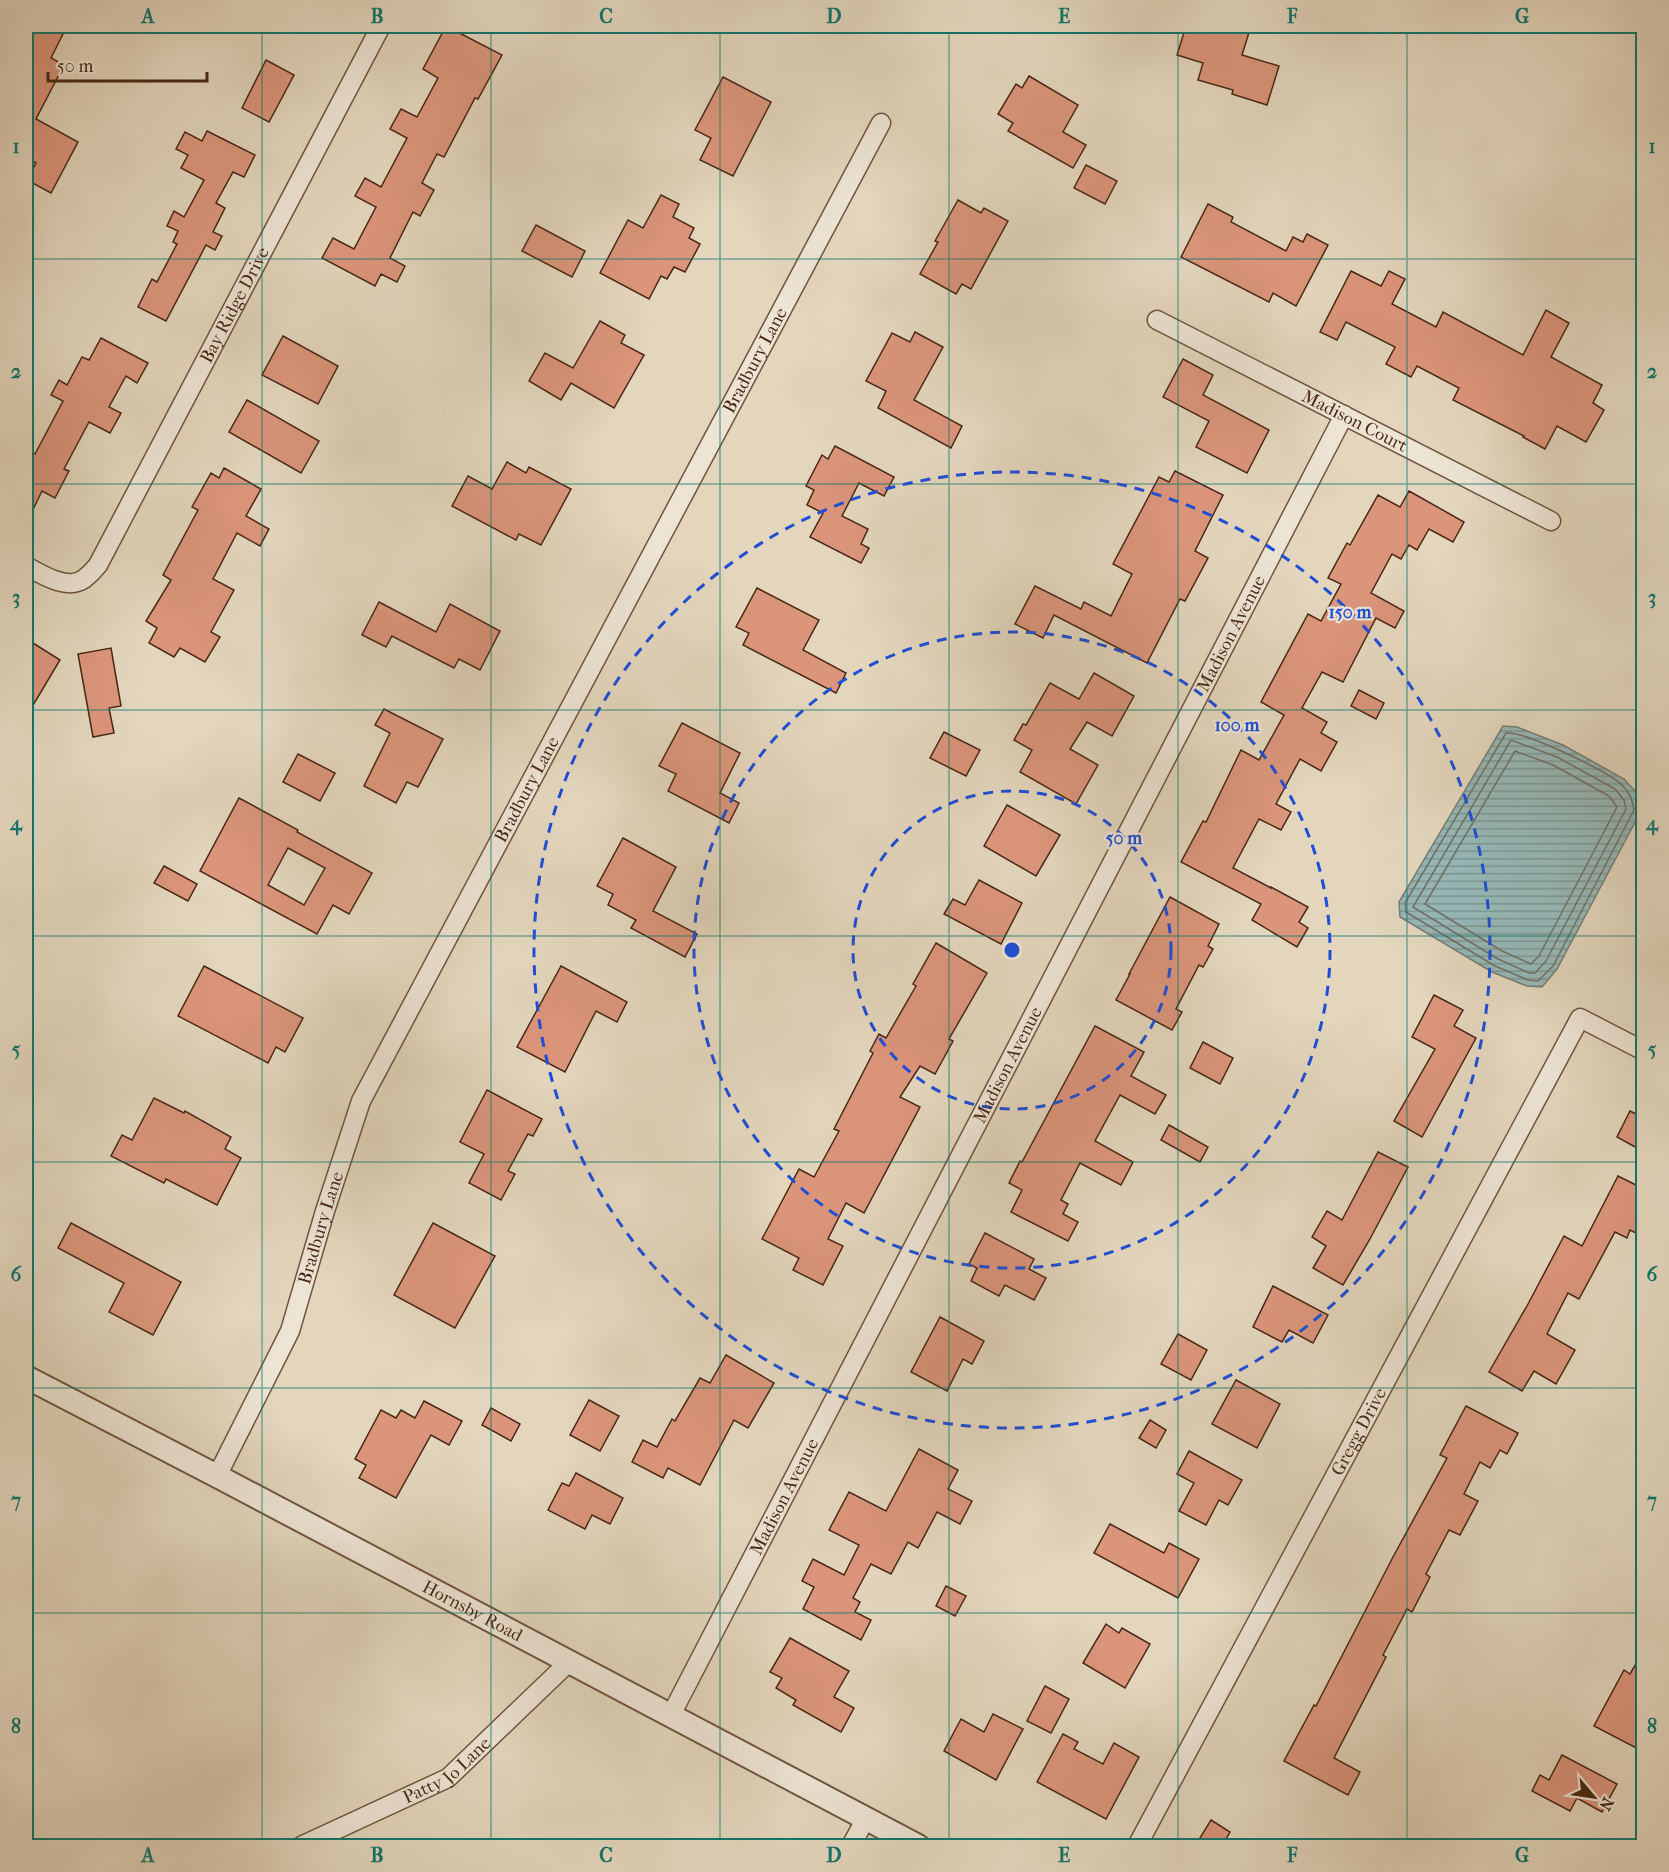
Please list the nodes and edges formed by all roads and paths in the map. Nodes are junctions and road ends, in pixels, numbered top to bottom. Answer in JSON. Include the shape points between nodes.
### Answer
{"nodes":[{"id":1,"x":381,"y":26,"type":"edge"},
{"id":2,"x":881,"y":123,"type":"dead end"},
{"id":3,"x":1158,"y":320,"type":"dead end"},
{"id":4,"x":1344,"y":416,"type":"junction"},
{"id":5,"x":1551,"y":521,"type":"dead end"},
{"id":6,"x":26,"y":566,"type":"edge"},
{"id":7,"x":1644,"y":1051,"type":"edge"},
{"id":8,"x":26,"y":1377,"type":"edge"},
{"id":9,"x":217,"y":1476,"type":"junction"},
{"id":10,"x":569,"y":1662,"type":"junction"},
{"id":11,"x":670,"y":1715,"type":"junction"},
{"id":12,"x":866,"y":1818,"type":"junction"},
{"id":13,"x":301,"y":1846,"type":"edge"},
{"id":14,"x":851,"y":1846,"type":"edge"},
{"id":15,"x":918,"y":1846,"type":"edge"},
{"id":16,"x":1137,"y":1846,"type":"edge"}],
"edges":[{"from":1,"to":6,"type":"street","name":"Bay Ridge Drive","via":[[98,566],[83,579],[70,583]]},
{"from":2,"to":9,"type":"street","name":"Bradbury Lane","via":[[361,1101],[290,1331]]},
{"from":3,"to":4,"type":"street","name":"Madison Court"},
{"from":4,"to":5,"type":"street","name":"Madison Court"},
{"from":4,"to":11,"type":"street","name":"Madison Avenue"},
{"from":7,"to":16,"type":"street","name":"Gregg Drive","via":[[1580,1018]]},
{"from":8,"to":9,"type":"street","name":"Hornsby Road"},
{"from":9,"to":10,"type":"street","name":"Hornsby Road"},
{"from":10,"to":11,"type":"street","name":"Hornsby Road"},
{"from":10,"to":13,"type":"street","name":"Patty Jo Lane","via":[[448,1778]]},
{"from":11,"to":12,"type":"street","name":"Hornsby Road"},
{"from":12,"to":14,"type":"street"},
{"from":12,"to":15,"type":"street","name":"Hornsby Road"}]}
